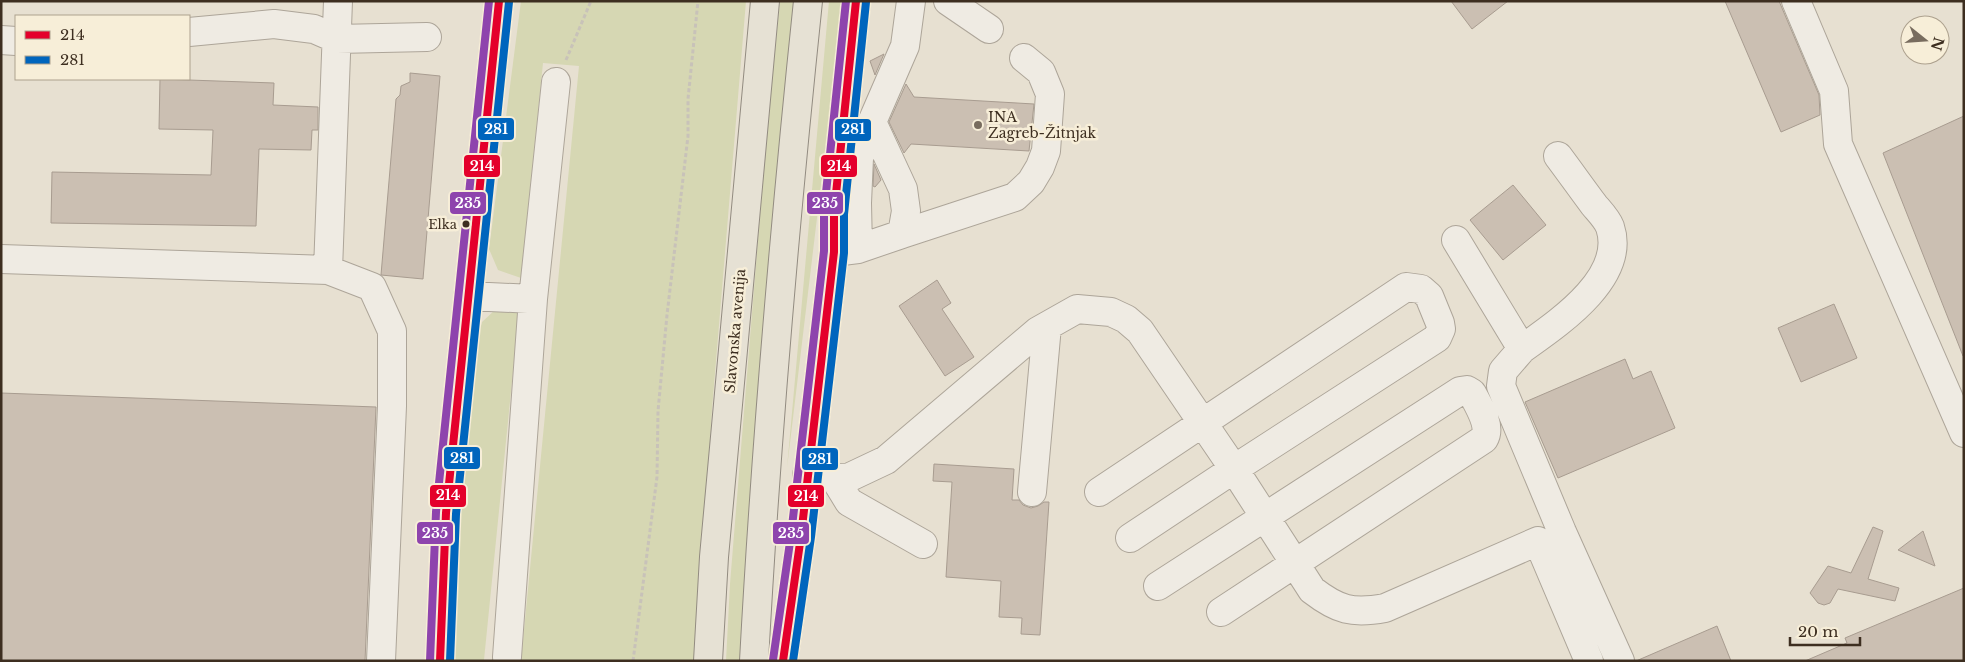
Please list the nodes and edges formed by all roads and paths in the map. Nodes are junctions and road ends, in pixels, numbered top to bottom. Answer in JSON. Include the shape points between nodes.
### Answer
{"nodes":[{"id":1,"x":338,"y":1,"type":"edge"},
{"id":2,"x":591,"y":1,"type":"edge"},
{"id":3,"x":698,"y":1,"type":"edge"},
{"id":4,"x":765,"y":1,"type":"edge"},
{"id":5,"x":808,"y":1,"type":"edge"},
{"id":6,"x":856,"y":1,"type":"edge"},
{"id":7,"x":911,"y":1,"type":"edge"},
{"id":8,"x":948,"y":1,"type":"edge"},
{"id":9,"x":1796,"y":1,"type":"edge"},
{"id":10,"x":495,"y":9,"type":"edge"},
{"id":11,"x":989,"y":29,"type":"dead end"},
{"id":12,"x":190,"y":32,"type":"edge"},
{"id":13,"x":427,"y":37,"type":"dead end"},
{"id":14,"x":338,"y":39,"type":"junction"},
{"id":15,"x":1,"y":40,"type":"edge"},
{"id":16,"x":15,"y":41,"type":"edge"},
{"id":17,"x":1024,"y":58,"type":"dead end"},
{"id":18,"x":556,"y":82,"type":"joint"},
{"id":19,"x":872,"y":122,"type":"junction"},
{"id":20,"x":1558,"y":156,"type":"dead end"},
{"id":21,"x":902,"y":234,"type":"junction"},
{"id":22,"x":1456,"y":240,"type":"dead end"},
{"id":23,"x":846,"y":251,"type":"junction"},
{"id":24,"x":1,"y":259,"type":"edge"},
{"id":25,"x":328,"y":270,"type":"junction"},
{"id":26,"x":468,"y":296,"type":"junction"},
{"id":27,"x":533,"y":299,"type":"junction"},
{"id":28,"x":1047,"y":326,"type":"junction"},
{"id":29,"x":1522,"y":349,"type":"junction"},
{"id":30,"x":1201,"y":423,"type":"junction"},
{"id":31,"x":1964,"y":433,"type":"edge"},
{"id":32,"x":1234,"y":469,"type":"junction"},
{"id":33,"x":807,"y":475,"type":"junction"},
{"id":34,"x":836,"y":479,"type":"junction"},
{"id":35,"x":1032,"y":492,"type":"dead end"},
{"id":36,"x":1099,"y":492,"type":"dead end"},
{"id":37,"x":1264,"y":517,"type":"junction"},
{"id":38,"x":1130,"y":538,"type":"dead end"},
{"id":39,"x":923,"y":544,"type":"dead end"},
{"id":40,"x":1294,"y":563,"type":"junction"},
{"id":41,"x":1158,"y":586,"type":"dead end"},
{"id":42,"x":1220,"y":612,"type":"dead end"},
{"id":43,"x":507,"y":657,"type":"dead end"},
{"id":44,"x":381,"y":661,"type":"edge"},
{"id":45,"x":440,"y":661,"type":"edge"},
{"id":46,"x":633,"y":661,"type":"edge"},
{"id":47,"x":708,"y":661,"type":"edge"},
{"id":48,"x":754,"y":661,"type":"edge"},
{"id":49,"x":783,"y":661,"type":"edge"},
{"id":50,"x":1589,"y":661,"type":"edge"},
{"id":51,"x":1620,"y":661,"type":"edge"}],
"edges":[{"from":1,"to":14,"type":"street"},
{"from":2,"to":18,"type":"path"},
{"from":3,"to":46,"type":"path","via":[[688,99],[688,136],[658,411],[657,477]]},
{"from":4,"to":47,"type":"main road","name":"Slavonska avenija","via":[[714,557]]},
{"from":5,"to":48,"type":"main road","via":[[774,370]]},
{"from":6,"to":23,"type":"main road","via":[[834,213]]},
{"from":7,"to":19,"type":"street","via":[[905,46]]},
{"from":8,"to":11,"type":"street"},
{"from":9,"to":31,"type":"street","via":[[1834,91],[1838,144]]},
{"from":10,"to":26,"type":"street"},
{"from":12,"to":14,"type":"street","via":[[274,24],[314,29]]},
{"from":13,"to":14,"type":"street"},
{"from":14,"to":25,"type":"street"},
{"from":15,"to":16,"type":"street"},
{"from":17,"to":21,"type":"street","via":[[1041,72],[1050,94],[1046,151],[1030,182],[1015,197]]},
{"from":18,"to":27,"type":"street"},
{"from":19,"to":21,"type":"street","via":[[903,189],[906,211]]},
{"from":19,"to":23,"type":"street","via":[[859,158],[857,203]]},
{"from":20,"to":29,"type":"street","via":[[1609,225],[1612,242],[1607,267],[1587,297],[1562,321]]},
{"from":21,"to":23,"type":"street"},
{"from":22,"to":29,"type":"street"},
{"from":23,"to":33,"type":"main road"},
{"from":24,"to":25,"type":"street"},
{"from":25,"to":44,"type":"street","via":[[372,287],[392,331]]},
{"from":26,"to":27,"type":"street"},
{"from":26,"to":45,"type":"street","via":[[446,513]]},
{"from":27,"to":43,"type":"street"},
{"from":28,"to":30,"type":"street","via":[[1077,309],[1111,312],[1126,319],[1140,331]]},
{"from":28,"to":34,"type":"street","via":[[886,460],[850,477]]},
{"from":28,"to":35,"type":"street"},
{"from":29,"to":51,"type":"street","via":[[1503,371],[1501,386]]},
{"from":30,"to":32,"type":"street"},
{"from":30,"to":32,"type":"street","via":[[1406,287],[1421,289],[1429,296],[1440,323],[1437,338]]},
{"from":30,"to":36,"type":"street"},
{"from":32,"to":37,"type":"street"},
{"from":32,"to":38,"type":"street"},
{"from":33,"to":34,"type":"street"},
{"from":33,"to":49,"type":"main road"},
{"from":34,"to":39,"type":"street","via":[[850,502]]},
{"from":37,"to":40,"type":"street"},
{"from":37,"to":40,"type":"street","via":[[1460,391],[1472,392],[1487,428],[1484,439]]},
{"from":37,"to":41,"type":"street"},
{"from":40,"to":42,"type":"street"},
{"from":40,"to":50,"type":"street","via":[[1312,590],[1328,602],[1363,612],[1385,608],[1538,541]]}]}
